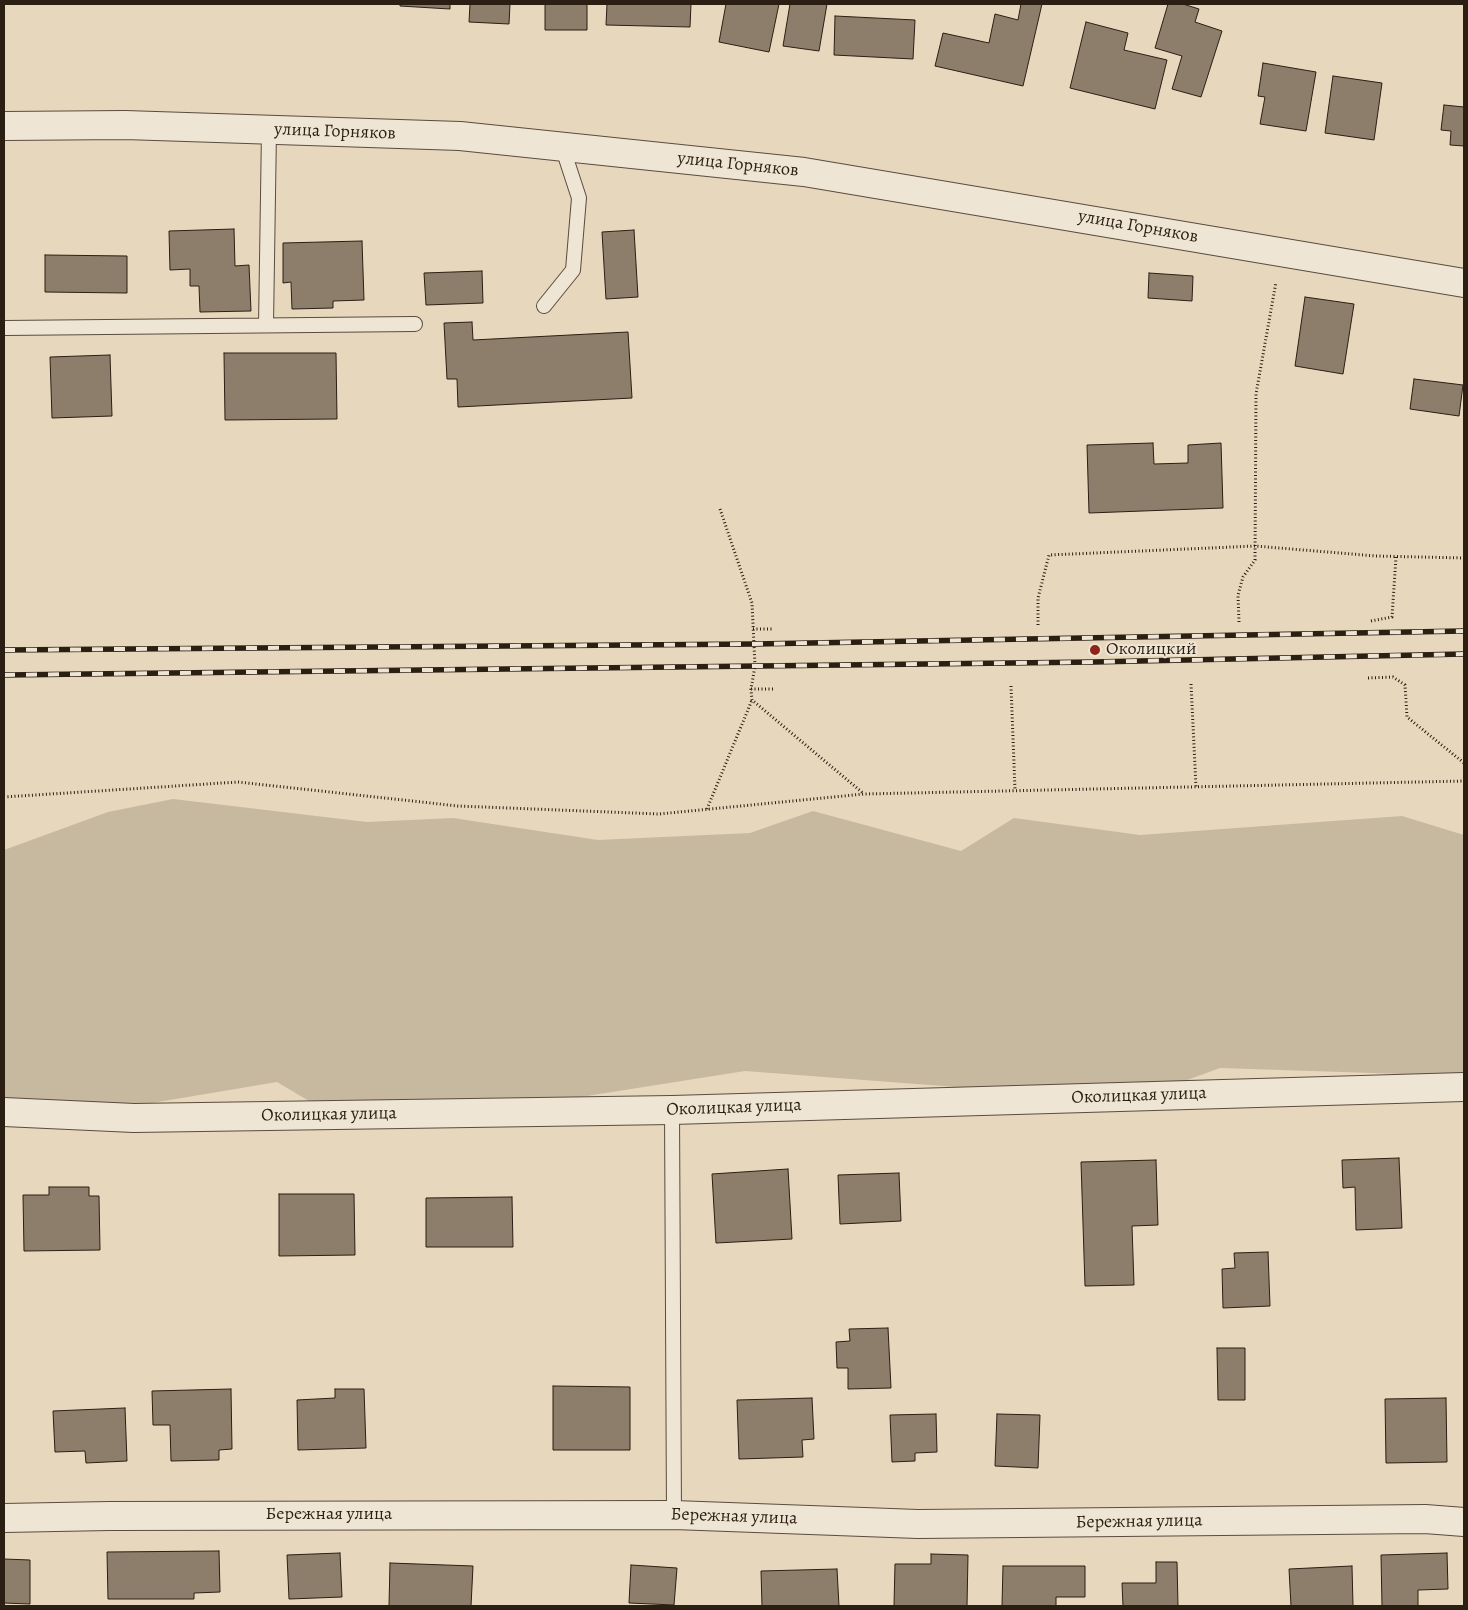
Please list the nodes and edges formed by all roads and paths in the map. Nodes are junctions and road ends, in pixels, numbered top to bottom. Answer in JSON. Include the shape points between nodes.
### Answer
{"nodes":[{"id":1,"x":4,"y":126,"type":"edge"},
{"id":2,"x":269,"y":130,"type":"junction"},
{"id":3,"x":562,"y":146,"type":"junction"},
{"id":4,"x":1281,"y":252,"type":"junction"},
{"id":5,"x":1464,"y":283,"type":"edge"},
{"id":6,"x":544,"y":306,"type":"dead end"},
{"id":7,"x":415,"y":324,"type":"dead end"},
{"id":8,"x":266,"y":325,"type":"junction"},
{"id":9,"x":4,"y":328,"type":"edge"},
{"id":10,"x":720,"y":508,"type":"dead end"},
{"id":11,"x":1255,"y":546,"type":"junction"},
{"id":12,"x":1396,"y":557,"type":"junction"},
{"id":13,"x":1464,"y":558,"type":"edge"},
{"id":14,"x":1371,"y":621,"type":"dead end"},
{"id":15,"x":1239,"y":622,"type":"dead end"},
{"id":16,"x":1038,"y":625,"type":"dead end"},
{"id":17,"x":752,"y":629,"type":"junction"},
{"id":18,"x":774,"y":629,"type":"dead end"},
{"id":19,"x":1368,"y":678,"type":"dead end"},
{"id":20,"x":1191,"y":684,"type":"dead end"},
{"id":21,"x":1011,"y":686,"type":"dead end"},
{"id":22,"x":751,"y":689,"type":"junction"},
{"id":23,"x":775,"y":689,"type":"dead end"},
{"id":24,"x":752,"y":700,"type":"junction"},
{"id":25,"x":1464,"y":763,"type":"edge"},
{"id":26,"x":1464,"y":782,"type":"edge"},
{"id":27,"x":1196,"y":787,"type":"junction"},
{"id":28,"x":1015,"y":791,"type":"junction"},
{"id":29,"x":864,"y":794,"type":"junction"},
{"id":30,"x":4,"y":797,"type":"edge"},
{"id":31,"x":707,"y":809,"type":"junction"},
{"id":32,"x":1464,"y":1087,"type":"edge"},
{"id":33,"x":672,"y":1110,"type":"junction"},
{"id":34,"x":4,"y":1112,"type":"edge"},
{"id":35,"x":674,"y":1514,"type":"junction"},
{"id":36,"x":4,"y":1518,"type":"edge"},
{"id":37,"x":1464,"y":1522,"type":"edge"}],
"edges":[{"from":1,"to":2,"type":"street","name":"улица Горняков","via":[[124,125]]},
{"from":2,"to":3,"type":"street","name":"улица Горняков","via":[[460,136]]},
{"from":2,"to":8,"type":"lane"},
{"from":3,"to":4,"type":"street","name":"улица Горняков","via":[[804,172]]},
{"from":3,"to":6,"type":"lane","via":[[579,198],[573,270]]},
{"from":4,"to":5,"type":"street","name":"улица Горняков"},
{"from":4,"to":11,"type":"path","via":[[1256,394]]},
{"from":7,"to":8,"type":"lane"},
{"from":8,"to":9,"type":"lane"},
{"from":10,"to":17,"type":"path","via":[[752,603]]},
{"from":11,"to":12,"type":"path"},
{"from":11,"to":15,"type":"path","via":[[1255,560],[1243,578],[1238,594]]},
{"from":11,"to":16,"type":"path","via":[[1049,554],[1038,598]]},
{"from":12,"to":13,"type":"path"},
{"from":12,"to":14,"type":"path","via":[[1392,617]]},
{"from":17,"to":18,"type":"path"},
{"from":17,"to":22,"type":"path","via":[[755,666]]},
{"from":19,"to":25,"type":"path","via":[[1393,677],[1405,685],[1407,718]]},
{"from":20,"to":27,"type":"path"},
{"from":21,"to":28,"type":"path"},
{"from":22,"to":23,"type":"path"},
{"from":22,"to":24,"type":"path"},
{"from":24,"to":29,"type":"path"},
{"from":24,"to":31,"type":"path"},
{"from":26,"to":27,"type":"path"},
{"from":27,"to":28,"type":"path"},
{"from":28,"to":29,"type":"path"},
{"from":29,"to":31,"type":"path"},
{"from":30,"to":31,"type":"path","via":[[238,782],[458,806],[659,814]]},
{"from":32,"to":33,"type":"street","name":"Околицкая улица"},
{"from":33,"to":34,"type":"street","name":"Околицкая улица","via":[[134,1118]]},
{"from":33,"to":35,"type":"lane"},
{"from":35,"to":36,"type":"street","name":"Бережная улица"},
{"from":35,"to":37,"type":"street","name":"Бережная улица","via":[[918,1524],[1425,1519]]}]}
